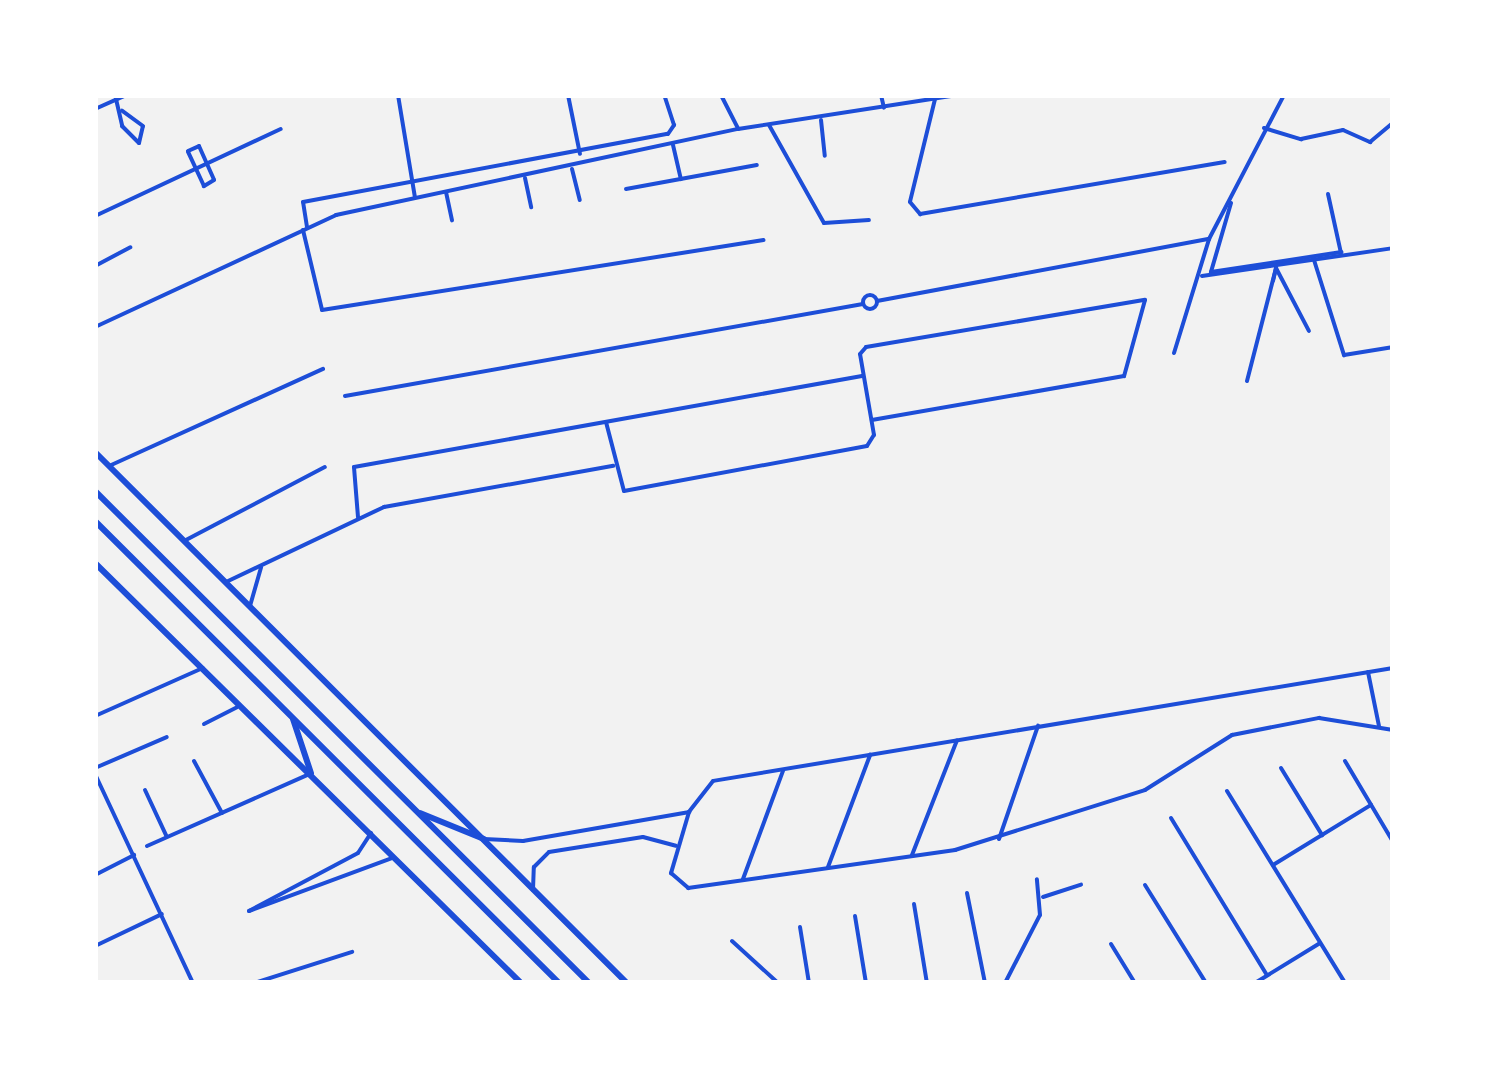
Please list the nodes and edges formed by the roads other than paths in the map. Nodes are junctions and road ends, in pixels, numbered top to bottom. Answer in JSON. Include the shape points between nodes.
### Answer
{"nodes":[{"id":1,"x":126,"y":95,"type":"edge"},
{"id":2,"x":398,"y":95,"type":"edge"},
{"id":3,"x":568,"y":95,"type":"edge"},
{"id":4,"x":664,"y":95,"type":"edge"},
{"id":5,"x":721,"y":95,"type":"edge"},
{"id":6,"x":881,"y":95,"type":"edge"},
{"id":7,"x":957,"y":95,"type":"edge"},
{"id":8,"x":1284,"y":95,"type":"edge"},
{"id":9,"x":936,"y":97,"type":"edge"},
{"id":10,"x":116,"y":99,"type":"junction"},
{"id":11,"x":884,"y":108,"type":"junction"},
{"id":12,"x":95,"y":109,"type":"edge"},
{"id":13,"x":122,"y":111,"type":"junction"},
{"id":14,"x":821,"y":120,"type":"junction"},
{"id":15,"x":1393,"y":123,"type":"edge"},
{"id":16,"x":769,"y":126,"type":"junction"},
{"id":17,"x":1264,"y":128,"type":"junction"},
{"id":18,"x":280,"y":129,"type":"dead end"},
{"id":19,"x":738,"y":129,"type":"junction"},
{"id":20,"x":673,"y":142,"type":"junction"},
{"id":21,"x":580,"y":156,"type":"junction"},
{"id":22,"x":825,"y":156,"type":"dead end"},
{"id":23,"x":1225,"y":162,"type":"dead end"},
{"id":24,"x":207,"y":163,"type":"junction"},
{"id":25,"x":758,"y":165,"type":"dead end"},
{"id":26,"x":195,"y":169,"type":"junction"},
{"id":27,"x":572,"y":169,"type":"junction"},
{"id":28,"x":524,"y":178,"type":"junction"},
{"id":29,"x":681,"y":179,"type":"junction"},
{"id":30,"x":414,"y":186,"type":"junction"},
{"id":31,"x":626,"y":189,"type":"dead end"},
{"id":32,"x":446,"y":192,"type":"junction"},
{"id":33,"x":1328,"y":194,"type":"dead end"},
{"id":34,"x":415,"y":198,"type":"junction"},
{"id":35,"x":580,"y":200,"type":"dead end"},
{"id":36,"x":1231,"y":203,"type":"dead end"},
{"id":37,"x":531,"y":206,"type":"dead end"},
{"id":38,"x":95,"y":216,"type":"edge"},
{"id":39,"x":452,"y":220,"type":"dead end"},
{"id":40,"x":869,"y":220,"type":"dead end"},
{"id":41,"x":305,"y":229,"type":"junction"},
{"id":42,"x":1209,"y":239,"type":"junction"},
{"id":43,"x":763,"y":240,"type":"dead end"},
{"id":44,"x":130,"y":247,"type":"dead end"},
{"id":45,"x":1393,"y":248,"type":"edge"},
{"id":46,"x":1341,"y":254,"type":"junction"},
{"id":47,"x":1314,"y":260,"type":"junction"},
{"id":48,"x":95,"y":266,"type":"edge"},
{"id":49,"x":1276,"y":268,"type":"junction"},
{"id":50,"x":1202,"y":276,"type":"junction"},
{"id":51,"x":1272,"y":281,"type":"dead end"},
{"id":52,"x":877,"y":301,"type":"junction"},
{"id":53,"x":863,"y":304,"type":"junction"},
{"id":54,"x":95,"y":327,"type":"edge"},
{"id":55,"x":1309,"y":331,"type":"dead end"},
{"id":56,"x":1393,"y":347,"type":"edge"},
{"id":57,"x":1174,"y":354,"type":"dead end"},
{"id":58,"x":323,"y":370,"type":"dead end"},
{"id":59,"x":864,"y":376,"type":"junction"},
{"id":60,"x":1247,"y":381,"type":"dead end"},
{"id":61,"x":345,"y":396,"type":"dead end"},
{"id":62,"x":872,"y":420,"type":"junction"},
{"id":63,"x":606,"y":422,"type":"junction"},
{"id":64,"x":95,"y":452,"type":"edge"},
{"id":65,"x":109,"y":466,"type":"junction"},
{"id":66,"x":613,"y":466,"type":"junction"},
{"id":67,"x":325,"y":468,"type":"dead end"},
{"id":68,"x":95,"y":491,"type":"edge"},
{"id":69,"x":358,"y":517,"type":"junction"},
{"id":70,"x":95,"y":522,"type":"edge"},
{"id":71,"x":184,"y":541,"type":"junction"},
{"id":72,"x":95,"y":562,"type":"edge"},
{"id":73,"x":262,"y":565,"type":"junction"},
{"id":74,"x":226,"y":582,"type":"junction"},
{"id":75,"x":250,"y":606,"type":"junction"},
{"id":76,"x":203,"y":668,"type":"junction"},
{"id":77,"x":1393,"y":668,"type":"edge"},
{"id":78,"x":1368,"y":672,"type":"junction"},
{"id":79,"x":242,"y":705,"type":"junction"},
{"id":80,"x":95,"y":716,"type":"edge"},
{"id":81,"x":292,"y":718,"type":"junction"},
{"id":82,"x":204,"y":724,"type":"dead end"},
{"id":83,"x":1038,"y":726,"type":"junction"},
{"id":84,"x":1379,"y":726,"type":"junction"},
{"id":85,"x":1393,"y":730,"type":"edge"},
{"id":86,"x":167,"y":737,"type":"dead end"},
{"id":87,"x":957,"y":740,"type":"junction"},
{"id":88,"x":870,"y":755,"type":"junction"},
{"id":89,"x":1346,"y":761,"type":"dead end"},
{"id":90,"x":194,"y":762,"type":"dead end"},
{"id":91,"x":1281,"y":768,"type":"dead end"},
{"id":92,"x":783,"y":771,"type":"junction"},
{"id":93,"x":312,"y":773,"type":"junction"},
{"id":94,"x":95,"y":775,"type":"edge"},
{"id":95,"x":145,"y":790,"type":"dead end"},
{"id":96,"x":1227,"y":791,"type":"dead end"},
{"id":97,"x":1371,"y":804,"type":"junction"},
{"id":98,"x":414,"y":810,"type":"junction"},
{"id":99,"x":689,"y":812,"type":"junction"},
{"id":100,"x":222,"y":813,"type":"junction"},
{"id":101,"x":1171,"y":818,"type":"dead end"},
{"id":102,"x":641,"y":823,"type":"junction"},
{"id":103,"x":371,"y":832,"type":"junction"},
{"id":104,"x":1322,"y":835,"type":"junction"},
{"id":105,"x":167,"y":837,"type":"junction"},
{"id":106,"x":643,"y":837,"type":"junction"},
{"id":107,"x":484,"y":838,"type":"junction"},
{"id":108,"x":998,"y":841,"type":"junction"},
{"id":109,"x":1393,"y":842,"type":"edge"},
{"id":110,"x":147,"y":846,"type":"dead end"},
{"id":111,"x":677,"y":848,"type":"junction"},
{"id":112,"x":134,"y":855,"type":"junction"},
{"id":113,"x":912,"y":855,"type":"junction"},
{"id":114,"x":396,"y":858,"type":"junction"},
{"id":115,"x":1273,"y":866,"type":"junction"},
{"id":116,"x":828,"y":867,"type":"junction"},
{"id":117,"x":95,"y":873,"type":"edge"},
{"id":118,"x":1036,"y":879,"type":"dead end"},
{"id":119,"x":743,"y":880,"type":"junction"},
{"id":120,"x":1081,"y":884,"type":"dead end"},
{"id":121,"x":1145,"y":885,"type":"dead end"},
{"id":122,"x":534,"y":890,"type":"junction"},
{"id":123,"x":967,"y":893,"type":"dead end"},
{"id":124,"x":1043,"y":897,"type":"junction"},
{"id":125,"x":914,"y":904,"type":"dead end"},
{"id":126,"x":162,"y":914,"type":"junction"},
{"id":127,"x":855,"y":916,"type":"dead end"},
{"id":128,"x":800,"y":927,"type":"dead end"},
{"id":129,"x":732,"y":941,"type":"dead end"},
{"id":130,"x":1320,"y":943,"type":"junction"},
{"id":131,"x":1111,"y":944,"type":"dead end"},
{"id":132,"x":95,"y":946,"type":"edge"},
{"id":133,"x":352,"y":952,"type":"dead end"},
{"id":134,"x":1267,"y":975,"type":"junction"},
{"id":135,"x":192,"y":981,"type":"edge"},
{"id":136,"x":181,"y":983,"type":"edge"},
{"id":137,"x":254,"y":983,"type":"edge"},
{"id":138,"x":522,"y":983,"type":"edge"},
{"id":139,"x":559,"y":983,"type":"edge"},
{"id":140,"x":589,"y":983,"type":"edge"},
{"id":141,"x":627,"y":983,"type":"edge"},
{"id":142,"x":778,"y":983,"type":"edge"},
{"id":143,"x":810,"y":983,"type":"edge"},
{"id":144,"x":866,"y":983,"type":"edge"},
{"id":145,"x":927,"y":983,"type":"edge"},
{"id":146,"x":985,"y":983,"type":"edge"},
{"id":147,"x":1005,"y":983,"type":"edge"},
{"id":148,"x":1136,"y":983,"type":"edge"},
{"id":149,"x":1206,"y":983,"type":"edge"},
{"id":150,"x":1255,"y":983,"type":"edge"},
{"id":151,"x":1345,"y":983,"type":"edge"}],
"edges":[{"from":1,"to":10,"type":"street"},
{"from":2,"to":30,"type":"street"},
{"from":3,"to":21,"type":"street"},
{"from":4,"to":21,"type":"street","via":[[672,130]]},
{"from":5,"to":19,"type":"street"},
{"from":6,"to":11,"type":"street"},
{"from":7,"to":9,"type":"street"},
{"from":8,"to":17,"type":"street"},
{"from":9,"to":11,"type":"street"},
{"from":9,"to":23,"type":"street","via":[[910,202],[920,214]]},
{"from":10,"to":12,"type":"street"},
{"from":10,"to":13,"type":"street"},
{"from":11,"to":14,"type":"street"},
{"from":13,"to":13,"type":"street","via":[[122,126],[139,142],[143,126]]},
{"from":14,"to":16,"type":"street"},
{"from":14,"to":22,"type":"street"},
{"from":15,"to":17,"type":"street","via":[[1370,142],[1343,130],[1301,139]]},
{"from":16,"to":19,"type":"street"},
{"from":16,"to":40,"type":"street","via":[[824,223]]},
{"from":17,"to":42,"type":"street"},
{"from":18,"to":24,"type":"street"},
{"from":19,"to":20,"type":"street"},
{"from":20,"to":27,"type":"street"},
{"from":20,"to":29,"type":"street"},
{"from":21,"to":30,"type":"street"},
{"from":24,"to":26,"type":"street"},
{"from":24,"to":26,"type":"street","via":[[214,180],[204,186]]},
{"from":24,"to":26,"type":"street","via":[[199,146],[188,152]]},
{"from":25,"to":29,"type":"street"},
{"from":26,"to":38,"type":"street"},
{"from":27,"to":28,"type":"street"},
{"from":27,"to":35,"type":"street"},
{"from":28,"to":32,"type":"street"},
{"from":28,"to":37,"type":"street"},
{"from":29,"to":31,"type":"street"},
{"from":30,"to":34,"type":"street"},
{"from":30,"to":41,"type":"street","via":[[303,202]]},
{"from":32,"to":34,"type":"street"},
{"from":32,"to":39,"type":"street"},
{"from":33,"to":46,"type":"street"},
{"from":34,"to":41,"type":"street"},
{"from":36,"to":46,"type":"street","via":[[1211,272]]},
{"from":41,"to":43,"type":"street","via":[[322,310]]},
{"from":41,"to":54,"type":"street"},
{"from":42,"to":50,"type":"street"},
{"from":42,"to":52,"type":"street"},
{"from":44,"to":48,"type":"street"},
{"from":45,"to":46,"type":"street"},
{"from":46,"to":47,"type":"street"},
{"from":47,"to":49,"type":"street"},
{"from":47,"to":56,"type":"street","via":[[1344,354]]},
{"from":49,"to":50,"type":"street"},
{"from":49,"to":51,"type":"street"},
{"from":49,"to":55,"type":"street"},
{"from":49,"to":60,"type":"street"},
{"from":50,"to":57,"type":"street"},
{"from":52,"to":53,"type":"street","via":[[871,309]]},
{"from":52,"to":53,"type":"street","via":[[868,295]]},
{"from":53,"to":61,"type":"street"},
{"from":58,"to":65,"type":"street"},
{"from":59,"to":62,"type":"street"},
{"from":59,"to":62,"type":"street","via":[[862,349],[1145,300],[1124,376]]},
{"from":59,"to":63,"type":"street"},
{"from":62,"to":66,"type":"street","via":[[872,441],[620,488]]},
{"from":63,"to":66,"type":"street"},
{"from":63,"to":69,"type":"street","via":[[350,470]]},
{"from":64,"to":65,"type":"main road"},
{"from":65,"to":71,"type":"main road"},
{"from":66,"to":69,"type":"street","via":[[410,500]]},
{"from":67,"to":71,"type":"street"},
{"from":68,"to":98,"type":"main road"},
{"from":69,"to":73,"type":"street"},
{"from":70,"to":81,"type":"main road"},
{"from":71,"to":74,"type":"main road"},
{"from":72,"to":76,"type":"main road"},
{"from":73,"to":74,"type":"street"},
{"from":73,"to":75,"type":"street"},
{"from":74,"to":75,"type":"main road"},
{"from":75,"to":107,"type":"main road"},
{"from":76,"to":79,"type":"main road"},
{"from":76,"to":80,"type":"street"},
{"from":77,"to":78,"type":"street"},
{"from":78,"to":83,"type":"street"},
{"from":78,"to":84,"type":"street"},
{"from":79,"to":82,"type":"street"},
{"from":79,"to":93,"type":"main road"},
{"from":81,"to":93,"type":"main road"},
{"from":81,"to":139,"type":"main road"},
{"from":83,"to":87,"type":"street"},
{"from":83,"to":108,"type":"street"},
{"from":84,"to":85,"type":"street"},
{"from":84,"to":108,"type":"street","via":[[1319,718],[1232,734],[1145,790]]},
{"from":86,"to":94,"type":"street"},
{"from":87,"to":88,"type":"street"},
{"from":87,"to":113,"type":"street"},
{"from":88,"to":92,"type":"street"},
{"from":88,"to":116,"type":"street"},
{"from":89,"to":97,"type":"street"},
{"from":90,"to":100,"type":"street"},
{"from":91,"to":104,"type":"street"},
{"from":92,"to":99,"type":"street","via":[[713,782]]},
{"from":92,"to":119,"type":"street"},
{"from":93,"to":100,"type":"street"},
{"from":93,"to":103,"type":"main road"},
{"from":94,"to":112,"type":"street"},
{"from":95,"to":105,"type":"street"},
{"from":96,"to":115,"type":"street"},
{"from":97,"to":104,"type":"street"},
{"from":97,"to":109,"type":"street"},
{"from":98,"to":107,"type":"main road"},
{"from":98,"to":140,"type":"main road"},
{"from":99,"to":102,"type":"street"},
{"from":99,"to":111,"type":"street"},
{"from":100,"to":105,"type":"street"},
{"from":101,"to":134,"type":"street"},
{"from":102,"to":106,"type":"street"},
{"from":102,"to":107,"type":"street"},
{"from":103,"to":114,"type":"main road"},
{"from":103,"to":114,"type":"street","via":[[358,853],[249,910],[366,860]]},
{"from":104,"to":115,"type":"street"},
{"from":105,"to":110,"type":"street"},
{"from":106,"to":111,"type":"street"},
{"from":106,"to":122,"type":"street","via":[[542,856]]},
{"from":107,"to":122,"type":"main road"},
{"from":108,"to":113,"type":"street"},
{"from":111,"to":119,"type":"street","via":[[672,874],[680,886]]},
{"from":112,"to":117,"type":"street"},
{"from":112,"to":126,"type":"street"},
{"from":113,"to":116,"type":"street"},
{"from":114,"to":138,"type":"main road"},
{"from":115,"to":130,"type":"street"},
{"from":116,"to":119,"type":"street"},
{"from":118,"to":124,"type":"street"},
{"from":120,"to":124,"type":"street"},
{"from":121,"to":149,"type":"street"},
{"from":122,"to":141,"type":"main road"},
{"from":123,"to":146,"type":"street"},
{"from":124,"to":147,"type":"street"},
{"from":125,"to":145,"type":"street"},
{"from":126,"to":132,"type":"street"},
{"from":126,"to":135,"type":"street"},
{"from":127,"to":144,"type":"street"},
{"from":128,"to":143,"type":"street"},
{"from":129,"to":142,"type":"street"},
{"from":130,"to":134,"type":"street"},
{"from":130,"to":151,"type":"street"},
{"from":131,"to":148,"type":"street"},
{"from":133,"to":137,"type":"street"},
{"from":134,"to":150,"type":"street"},
{"from":135,"to":136,"type":"street"}]}
